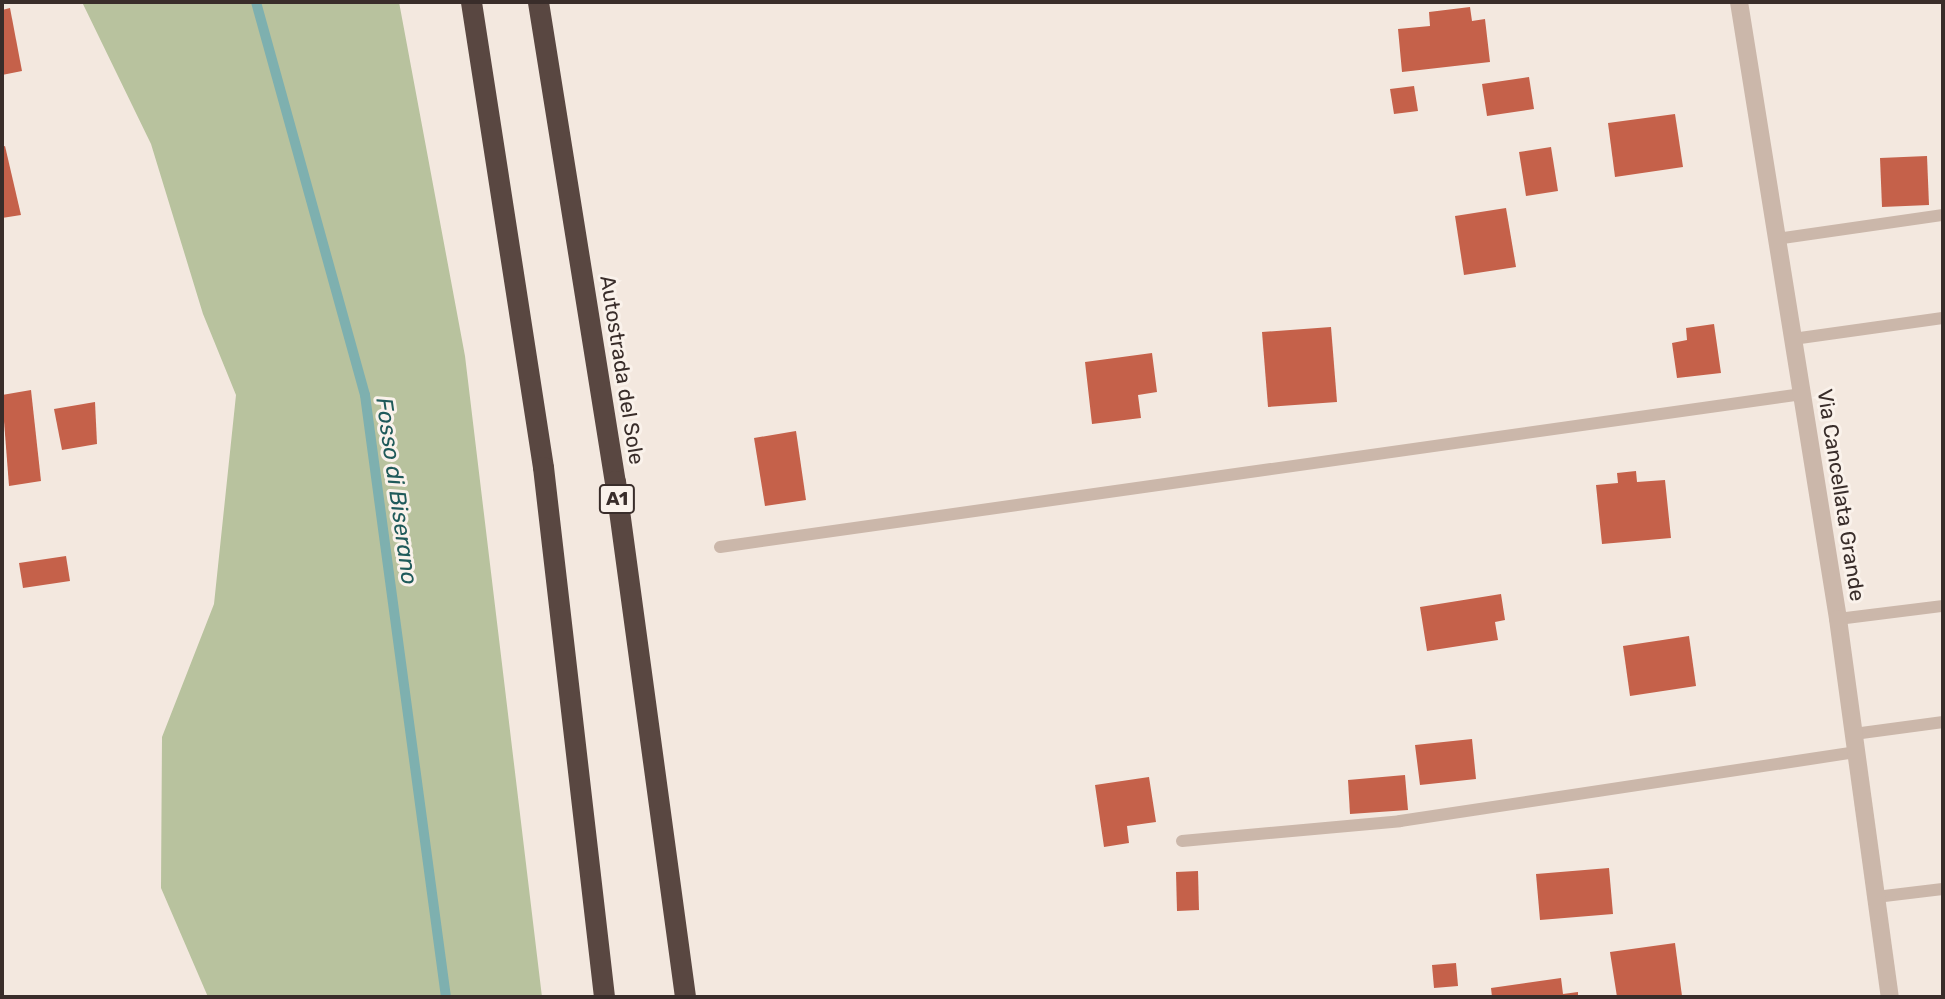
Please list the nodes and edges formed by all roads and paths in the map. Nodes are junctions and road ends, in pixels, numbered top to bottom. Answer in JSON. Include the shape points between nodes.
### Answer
{"nodes":[{"id":1,"x":471,"y":2,"type":"edge"},
{"id":2,"x":538,"y":2,"type":"edge"},
{"id":3,"x":1739,"y":2,"type":"edge"},
{"id":4,"x":1943,"y":215,"type":"edge"},
{"id":5,"x":1776,"y":239,"type":"junction"},
{"id":6,"x":1943,"y":318,"type":"edge"},
{"id":7,"x":1793,"y":339,"type":"junction"},
{"id":8,"x":1802,"y":394,"type":"junction"},
{"id":9,"x":720,"y":547,"type":"dead end"},
{"id":10,"x":1943,"y":606,"type":"edge"},
{"id":11,"x":1838,"y":619,"type":"junction"},
{"id":12,"x":1943,"y":722,"type":"edge"},
{"id":13,"x":1854,"y":734,"type":"junction"},
{"id":14,"x":1857,"y":752,"type":"junction"},
{"id":15,"x":1182,"y":841,"type":"dead end"},
{"id":16,"x":1943,"y":889,"type":"edge"},
{"id":17,"x":1876,"y":897,"type":"junction"},
{"id":18,"x":604,"y":997,"type":"edge"},
{"id":19,"x":685,"y":997,"type":"edge"},
{"id":20,"x":1890,"y":997,"type":"edge"}],
"edges":[{"from":1,"to":18,"type":"highway","via":[[543,467]]},
{"from":2,"to":19,"type":"highway","name":"Autostrada del Sole","number":"A1","via":[[615,481]]},
{"from":3,"to":5,"type":"street","name":"Via Cancellata Grande"},
{"from":4,"to":5,"type":"lane"},
{"from":5,"to":7,"type":"street","name":"Via Cancellata Grande"},
{"from":6,"to":7,"type":"lane"},
{"from":7,"to":8,"type":"street","name":"Via Cancellata Grande"},
{"from":8,"to":9,"type":"lane"},
{"from":8,"to":11,"type":"street","name":"Via Cancellata Grande"},
{"from":10,"to":11,"type":"lane"},
{"from":11,"to":13,"type":"street","name":"Via Cancellata Grande"},
{"from":12,"to":13,"type":"lane"},
{"from":13,"to":14,"type":"street","name":"Via Cancellata Grande"},
{"from":14,"to":15,"type":"lane","via":[[1400,821]]},
{"from":14,"to":17,"type":"street","name":"Via Cancellata Grande"},
{"from":16,"to":17,"type":"lane"},
{"from":17,"to":20,"type":"street","name":"Via Cancellata Grande"}]}
